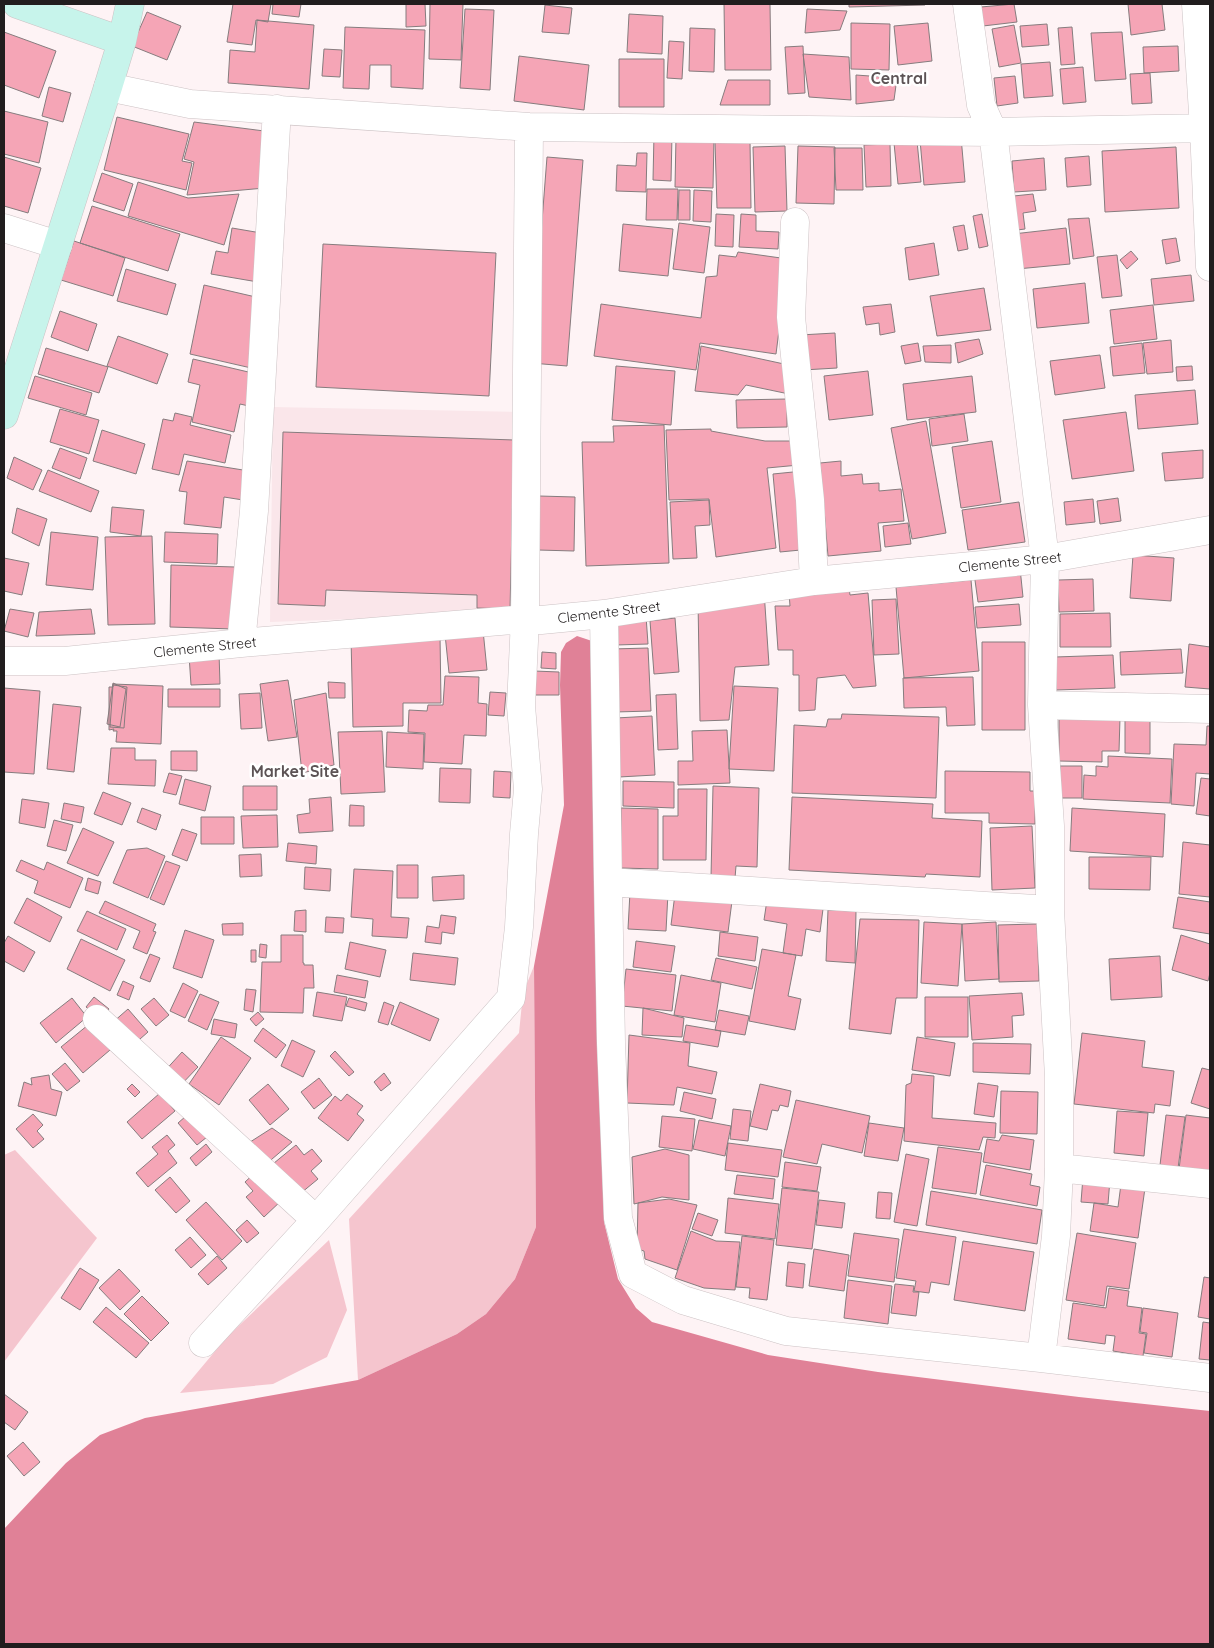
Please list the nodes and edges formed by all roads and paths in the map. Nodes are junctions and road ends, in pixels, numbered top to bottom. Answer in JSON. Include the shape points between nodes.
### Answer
{"nodes":[{"id":1,"x":17,"y":4,"type":"edge"},
{"id":2,"x":130,"y":4,"type":"edge"},
{"id":3,"x":967,"y":4,"type":"edge"},
{"id":4,"x":1196,"y":4,"type":"edge"},
{"id":5,"x":122,"y":41,"type":"junction"},
{"id":6,"x":108,"y":87,"type":"junction"},
{"id":7,"x":277,"y":109,"type":"junction"},
{"id":8,"x":529,"y":127,"type":"junction"},
{"id":9,"x":1207,"y":128,"type":"edge"},
{"id":10,"x":993,"y":132,"type":"junction"},
{"id":11,"x":795,"y":222,"type":"dead end"},
{"id":12,"x":4,"y":228,"type":"edge"},
{"id":13,"x":58,"y":246,"type":"junction"},
{"id":14,"x":1210,"y":267,"type":"edge"},
{"id":15,"x":4,"y":416,"type":"edge"},
{"id":16,"x":1210,"y":530,"type":"edge"},
{"id":17,"x":1045,"y":559,"type":"junction"},
{"id":18,"x":814,"y":581,"type":"junction"},
{"id":19,"x":594,"y":615,"type":"junction"},
{"id":20,"x":533,"y":620,"type":"junction"},
{"id":21,"x":241,"y":643,"type":"junction"},
{"id":22,"x":4,"y":661,"type":"edge"},
{"id":23,"x":1042,"y":704,"type":"junction"},
{"id":24,"x":1210,"y":709,"type":"edge"},
{"id":25,"x":608,"y":882,"type":"junction"},
{"id":26,"x":1050,"y":910,"type":"junction"},
{"id":27,"x":97,"y":1020,"type":"dead end"},
{"id":28,"x":1059,"y":1168,"type":"junction"},
{"id":29,"x":1210,"y":1184,"type":"edge"},
{"id":30,"x":316,"y":1220,"type":"junction"},
{"id":31,"x":203,"y":1343,"type":"dead end"},
{"id":32,"x":1041,"y":1358,"type":"junction"},
{"id":33,"x":1210,"y":1378,"type":"edge"}],
"edges":[{"from":1,"to":5,"type":"main road"},
{"from":2,"to":5,"type":"main road"},
{"from":3,"to":10,"type":"street","via":[[981,105]]},
{"from":4,"to":9,"type":"street"},
{"from":5,"to":6,"type":"main road"},
{"from":6,"to":7,"type":"street","via":[[190,104]]},
{"from":6,"to":13,"type":"main road"},
{"from":7,"to":8,"type":"street"},
{"from":7,"to":21,"type":"street","via":[[254,511]]},
{"from":8,"to":10,"type":"street"},
{"from":8,"to":20,"type":"street"},
{"from":9,"to":10,"type":"street"},
{"from":9,"to":14,"type":"street"},
{"from":10,"to":17,"type":"street"},
{"from":11,"to":18,"type":"street","via":[[791,317],[810,500]]},
{"from":12,"to":13,"type":"street"},
{"from":13,"to":15,"type":"main road"},
{"from":16,"to":17,"type":"street","name":"Clemente Street"},
{"from":17,"to":18,"type":"street","name":"Clemente Street"},
{"from":17,"to":23,"type":"street"},
{"from":18,"to":19,"type":"street","name":"Clemente Street"},
{"from":19,"to":20,"type":"street","name":"Clemente Street"},
{"from":19,"to":25,"type":"street"},
{"from":20,"to":21,"type":"street","name":"Clemente Street"},
{"from":20,"to":30,"type":"street","via":[[521,706],[528,790],[511,998]]},
{"from":21,"to":22,"type":"street","name":"Clemente Street","via":[[65,661]]},
{"from":23,"to":24,"type":"street"},
{"from":23,"to":26,"type":"street","via":[[1050,826]]},
{"from":25,"to":26,"type":"street"},
{"from":25,"to":32,"type":"street","via":[[610,1043],[618,1218],[632,1274],[683,1300],[786,1330]]},
{"from":26,"to":28,"type":"street","via":[[1059,1077]]},
{"from":27,"to":30,"type":"street"},
{"from":28,"to":29,"type":"street"},
{"from":28,"to":32,"type":"street","via":[[1056,1236]]},
{"from":30,"to":31,"type":"street"},
{"from":32,"to":33,"type":"street"}]}
